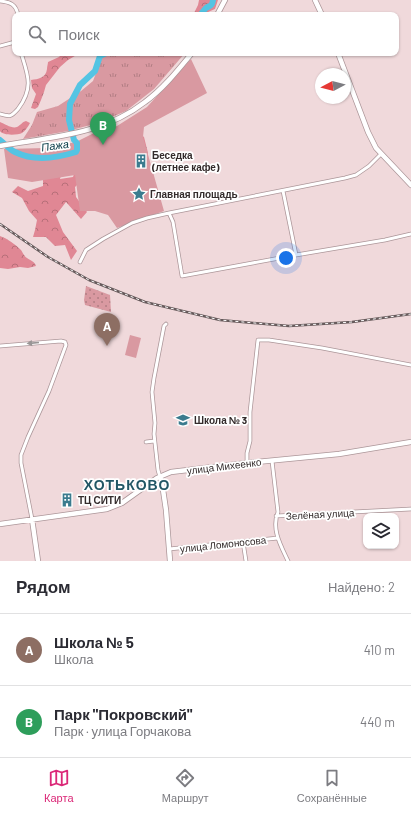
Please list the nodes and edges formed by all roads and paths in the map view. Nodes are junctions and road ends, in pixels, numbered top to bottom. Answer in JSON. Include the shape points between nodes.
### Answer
{"nodes":[{"id":1,"x":225,"y":0,"type":"edge"},
{"id":2,"x":315,"y":0,"type":"edge"},
{"id":3,"x":0,"y":1,"type":"edge"},
{"id":4,"x":18,"y":12,"type":"edge"},
{"id":5,"x":219,"y":12,"type":"edge"},
{"id":6,"x":321,"y":12,"type":"edge"},
{"id":7,"x":12,"y":43,"type":"edge"},
{"id":8,"x":0,"y":46,"type":"edge"},
{"id":9,"x":22,"y":56,"type":"edge"},
{"id":10,"x":189,"y":56,"type":"edge"},
{"id":11,"x":339,"y":56,"type":"edge"},
{"id":12,"x":0,"y":114,"type":"edge"},
{"id":13,"x":0,"y":146,"type":"edge"},
{"id":14,"x":381,"y":154,"type":"junction"},
{"id":15,"x":411,"y":186,"type":"edge"},
{"id":16,"x":283,"y":191,"type":"junction"},
{"id":17,"x":168,"y":213,"type":"junction"},
{"id":18,"x":411,"y":234,"type":"edge"},
{"id":19,"x":296,"y":255,"type":"junction"},
{"id":20,"x":80,"y":262,"type":"dead end"},
{"id":21,"x":166,"y":324,"type":"dead end"},
{"id":22,"x":0,"y":346,"type":"edge"},
{"id":23,"x":411,"y":365,"type":"edge"},
{"id":24,"x":154,"y":441,"type":"junction"},
{"id":25,"x":146,"y":442,"type":"dead end"},
{"id":26,"x":411,"y":442,"type":"edge"},
{"id":27,"x":272,"y":461,"type":"junction"},
{"id":28,"x":247,"y":463,"type":"junction"},
{"id":29,"x":160,"y":477,"type":"junction"},
{"id":30,"x":411,"y":509,"type":"edge"},
{"id":31,"x":276,"y":516,"type":"junction"},
{"id":32,"x":32,"y":520,"type":"junction"},
{"id":33,"x":0,"y":524,"type":"edge"},
{"id":34,"x":278,"y":538,"type":"junction"},
{"id":35,"x":243,"y":542,"type":"junction"},
{"id":36,"x":169,"y":549,"type":"junction"},
{"id":37,"x":38,"y":561,"type":"edge"},
{"id":38,"x":170,"y":561,"type":"edge"},
{"id":39,"x":246,"y":561,"type":"edge"},
{"id":40,"x":288,"y":561,"type":"edge"}],
"edges":[{"from":1,"to":5,"type":"street"},
{"from":2,"to":6,"type":"street"},
{"from":3,"to":4,"type":"street","via":[[14,5]]},
{"from":7,"to":8,"type":"street"},
{"from":9,"to":12,"type":"street","via":[[28,78],[25,99],[13,115]]},
{"from":10,"to":13,"type":"street","via":[[154,95],[141,106],[116,120],[79,133]]},
{"from":11,"to":14,"type":"street","via":[[368,132]]},
{"from":14,"to":15,"type":"street"},
{"from":14,"to":16,"type":"street","via":[[356,175]]},
{"from":16,"to":17,"type":"street"},
{"from":16,"to":19,"type":"street"},
{"from":17,"to":19,"type":"street","via":[[173,222],[182,276]]},
{"from":17,"to":20,"type":"street","via":[[132,223],[103,239],[86,250]]},
{"from":18,"to":19,"type":"street"},
{"from":21,"to":24,"type":"street","via":[[152,392]]},
{"from":32,"to":22,"type":"street","one_way":true,"via":[[21,455],[66,346],[65,342],[61,341]]},
{"from":23,"to":28,"type":"street","via":[[322,348],[258,340]]},
{"from":24,"to":25,"type":"street"},
{"from":24,"to":29,"type":"street"},
{"from":26,"to":27,"type":"street","name":"улица Михеенко","via":[[339,454]]},
{"from":27,"to":28,"type":"street","name":"улица Михеенко"},
{"from":27,"to":31,"type":"street","via":[[278,512]]},
{"from":28,"to":29,"type":"street","name":"улица Михеенко","via":[[172,472]]},
{"from":29,"to":32,"type":"street","name":"улица Михеенко","via":[[113,507]]},
{"from":29,"to":36,"type":"street"},
{"from":30,"to":31,"type":"street","name":"Зелёная улица"},
{"from":31,"to":34,"type":"street"},
{"from":32,"to":33,"type":"street","name":"улица Михеенко"},
{"from":32,"to":37,"type":"street"},
{"from":34,"to":35,"type":"street","name":"улица Ломоносова"},
{"from":34,"to":40,"type":"street"},
{"from":35,"to":36,"type":"street","name":"улица Ломоносова"},
{"from":35,"to":39,"type":"street"},
{"from":36,"to":38,"type":"street"}]}
